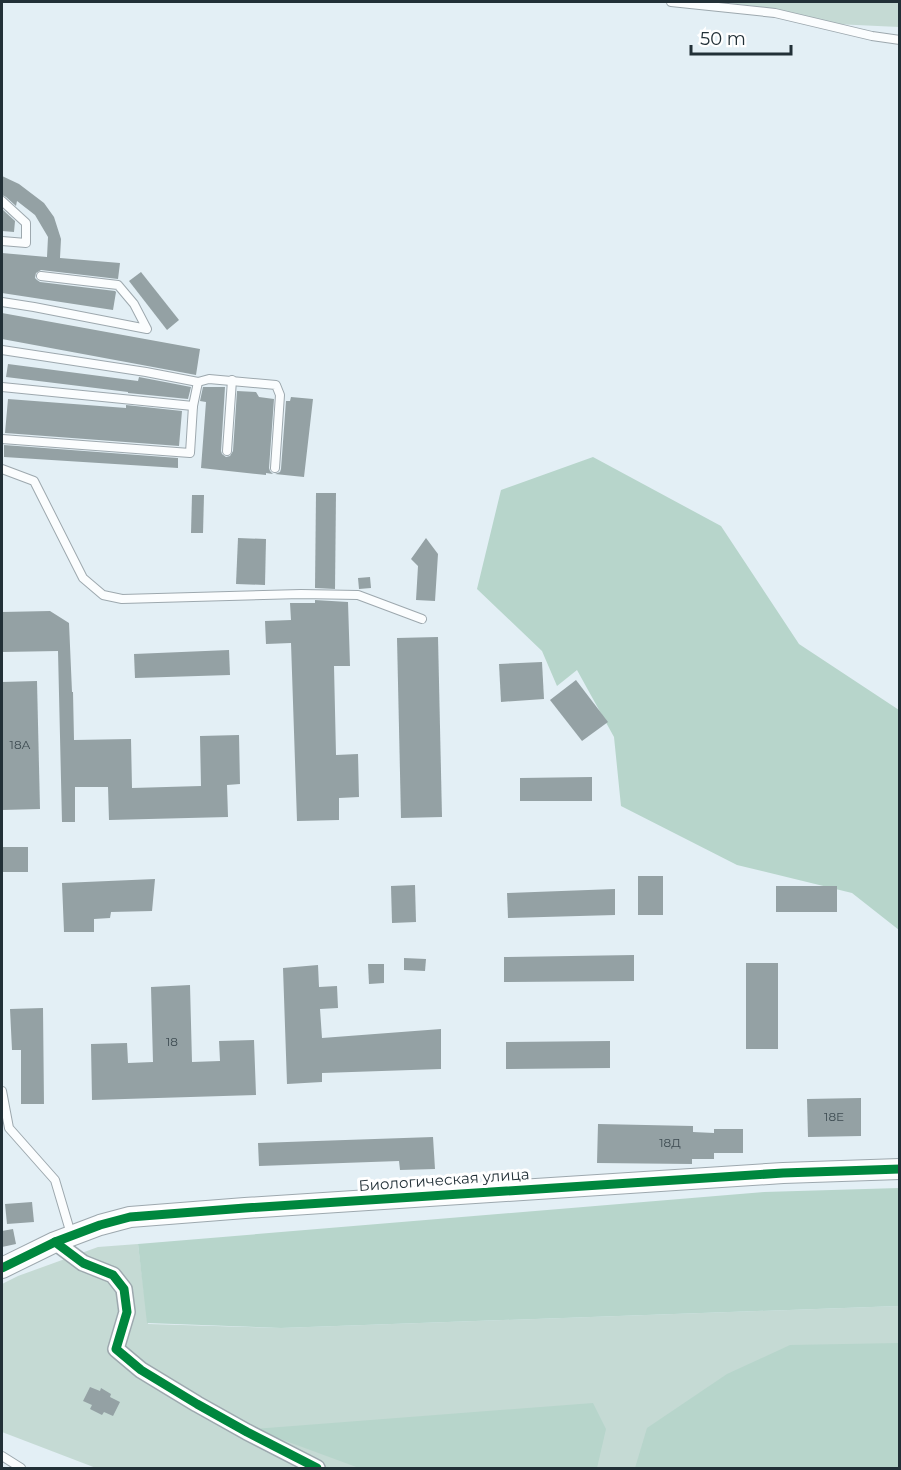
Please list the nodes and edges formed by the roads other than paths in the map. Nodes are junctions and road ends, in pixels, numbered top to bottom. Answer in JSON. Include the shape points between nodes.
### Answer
{"nodes":[{"id":1,"x":671,"y":2,"type":"edge"},
{"id":2,"x":900,"y":39,"type":"edge"},
{"id":3,"x":2,"y":201,"type":"edge"},
{"id":4,"x":2,"y":241,"type":"edge"},
{"id":5,"x":41,"y":276,"type":"dead end"},
{"id":6,"x":2,"y":302,"type":"edge"},
{"id":7,"x":2,"y":350,"type":"edge"},
{"id":8,"x":232,"y":380,"type":"junction"},
{"id":9,"x":198,"y":382,"type":"junction"},
{"id":10,"x":2,"y":387,"type":"edge"},
{"id":11,"x":194,"y":406,"type":"junction"},
{"id":12,"x":2,"y":439,"type":"edge"},
{"id":13,"x":227,"y":451,"type":"dead end"},
{"id":14,"x":275,"y":468,"type":"dead end"},
{"id":15,"x":2,"y":469,"type":"edge"},
{"id":16,"x":423,"y":619,"type":"dead end"},
{"id":17,"x":2,"y":1091,"type":"edge"},
{"id":18,"x":5,"y":1128,"type":"edge"},
{"id":19,"x":900,"y":1169,"type":"edge"},
{"id":20,"x":63,"y":1239,"type":"junction"},
{"id":21,"x":4,"y":1266,"type":"edge"},
{"id":22,"x":2,"y":1456,"type":"edge"},
{"id":23,"x":21,"y":1468,"type":"edge"},
{"id":24,"x":317,"y":1468,"type":"edge"}],
"edges":[{"from":1,"to":2,"type":"lane","via":[[775,13]]},
{"from":3,"to":4,"type":"lane","via":[[26,223],[27,243]]},
{"from":5,"to":6,"type":"lane","via":[[118,285],[147,329]]},
{"from":7,"to":9,"type":"lane"},
{"from":8,"to":9,"type":"lane"},
{"from":8,"to":13,"type":"lane"},
{"from":8,"to":14,"type":"lane","via":[[276,385],[280,395]]},
{"from":9,"to":11,"type":"lane"},
{"from":10,"to":11,"type":"lane"},
{"from":11,"to":12,"type":"lane","via":[[190,453]]},
{"from":15,"to":16,"type":"lane","via":[[34,481],[83,578],[103,595],[122,599],[358,595]]},
{"from":17,"to":18,"type":"lane"},
{"from":18,"to":20,"type":"lane","via":[[55,1180]]},
{"from":19,"to":20,"type":"street","name":"Биологическая улица","via":[[783,1173],[167,1213],[130,1217]]},
{"from":20,"to":21,"type":"street","name":"Биологическая улица"},
{"from":20,"to":24,"type":"street","via":[[83,1263],[113,1275],[124,1289],[127,1312],[116,1349],[141,1370],[197,1404]]},
{"from":22,"to":23,"type":"lane"}]}
